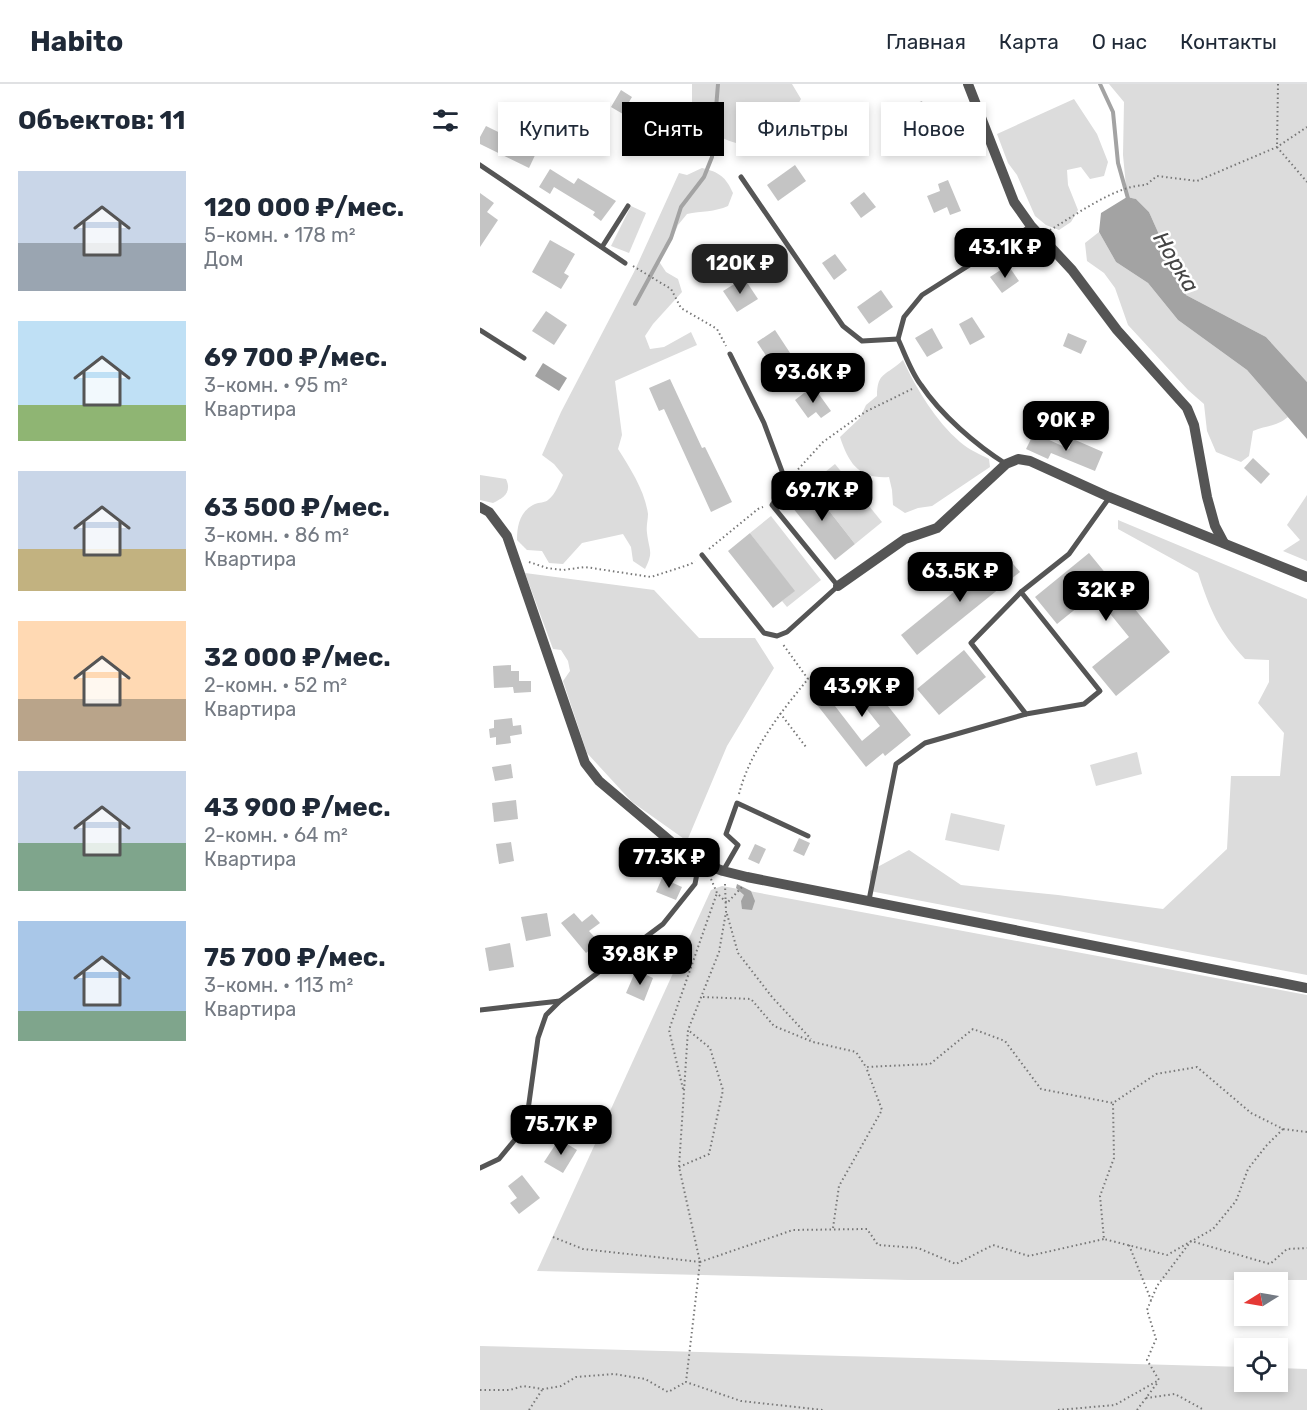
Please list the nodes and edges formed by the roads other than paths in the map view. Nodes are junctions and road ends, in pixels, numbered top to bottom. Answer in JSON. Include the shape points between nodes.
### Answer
{"nodes":[{"id":1,"x":968,"y":84,"type":"edge"},
{"id":2,"x":480,"y":165,"type":"edge"},
{"id":3,"x":741,"y":177,"type":"dead end"},
{"id":4,"x":628,"y":206,"type":"dead end"},
{"id":5,"x":1030,"y":226,"type":"junction"},
{"id":6,"x":602,"y":247,"type":"junction"},
{"id":7,"x":625,"y":263,"type":"road end"},
{"id":8,"x":480,"y":330,"type":"edge"},
{"id":9,"x":898,"y":339,"type":"junction"},
{"id":10,"x":730,"y":354,"type":"road end"},
{"id":11,"x":524,"y":358,"type":"dead end"},
{"id":12,"x":1006,"y":464,"type":"junction"},
{"id":13,"x":1109,"y":497,"type":"junction"},
{"id":14,"x":480,"y":507,"type":"edge"},
{"id":15,"x":1224,"y":543,"type":"junction"},
{"id":16,"x":702,"y":555,"type":"road end"},
{"id":17,"x":1307,"y":577,"type":"edge"},
{"id":18,"x":838,"y":586,"type":"junction"},
{"id":19,"x":1021,"y":592,"type":"junction"},
{"id":20,"x":1026,"y":714,"type":"junction"},
{"id":21,"x":808,"y":836,"type":"dead end"},
{"id":22,"x":702,"y":864,"type":"junction"},
{"id":23,"x":723,"y":871,"type":"junction"},
{"id":24,"x":869,"y":900,"type":"junction"},
{"id":25,"x":1307,"y":988,"type":"edge"},
{"id":26,"x":560,"y":1001,"type":"junction"},
{"id":27,"x":480,"y":1010,"type":"edge"},
{"id":28,"x":480,"y":1168,"type":"edge"}],
"edges":[{"from":1,"to":5,"type":"street","via":[[1014,202]]},
{"from":2,"to":6,"type":"lane"},
{"from":3,"to":9,"type":"lane","via":[[843,326],[862,341]]},
{"from":4,"to":6,"type":"lane"},
{"from":5,"to":9,"type":"lane","via":[[922,295],[904,317]]},
{"from":5,"to":15,"type":"street","via":[[1072,270],[1117,330],[1187,408],[1215,526]]},
{"from":6,"to":7,"type":"lane"},
{"from":8,"to":11,"type":"lane"},
{"from":9,"to":12,"type":"lane","via":[[920,385],[959,428]]},
{"from":10,"to":18,"type":"lane","via":[[764,423],[786,482],[772,505]]},
{"from":12,"to":13,"type":"street","via":[[1018,459],[1029,461]]},
{"from":12,"to":18,"type":"street","via":[[937,528],[905,539]]},
{"from":13,"to":15,"type":"street"},
{"from":13,"to":19,"type":"lane","via":[[1069,554]]},
{"from":14,"to":22,"type":"street","via":[[489,512],[507,536],[585,763],[599,781],[652,828]]},
{"from":15,"to":17,"type":"street"},
{"from":16,"to":18,"type":"lane","via":[[764,633],[777,636],[787,632]]},
{"from":19,"to":20,"type":"lane","via":[[971,643]]},
{"from":19,"to":20,"type":"lane","via":[[1100,691],[1084,704]]},
{"from":20,"to":24,"type":"lane","via":[[925,742],[896,764]]},
{"from":21,"to":23,"type":"lane","via":[[737,803],[726,834],[738,845]]},
{"from":22,"to":23,"type":"street"},
{"from":22,"to":26,"type":"lane","via":[[695,884],[663,924]]},
{"from":23,"to":24,"type":"street"},
{"from":24,"to":25,"type":"street"},
{"from":26,"to":27,"type":"lane"},
{"from":26,"to":28,"type":"lane","via":[[546,1015],[538,1038],[528,1110],[519,1136],[499,1159]]}]}
